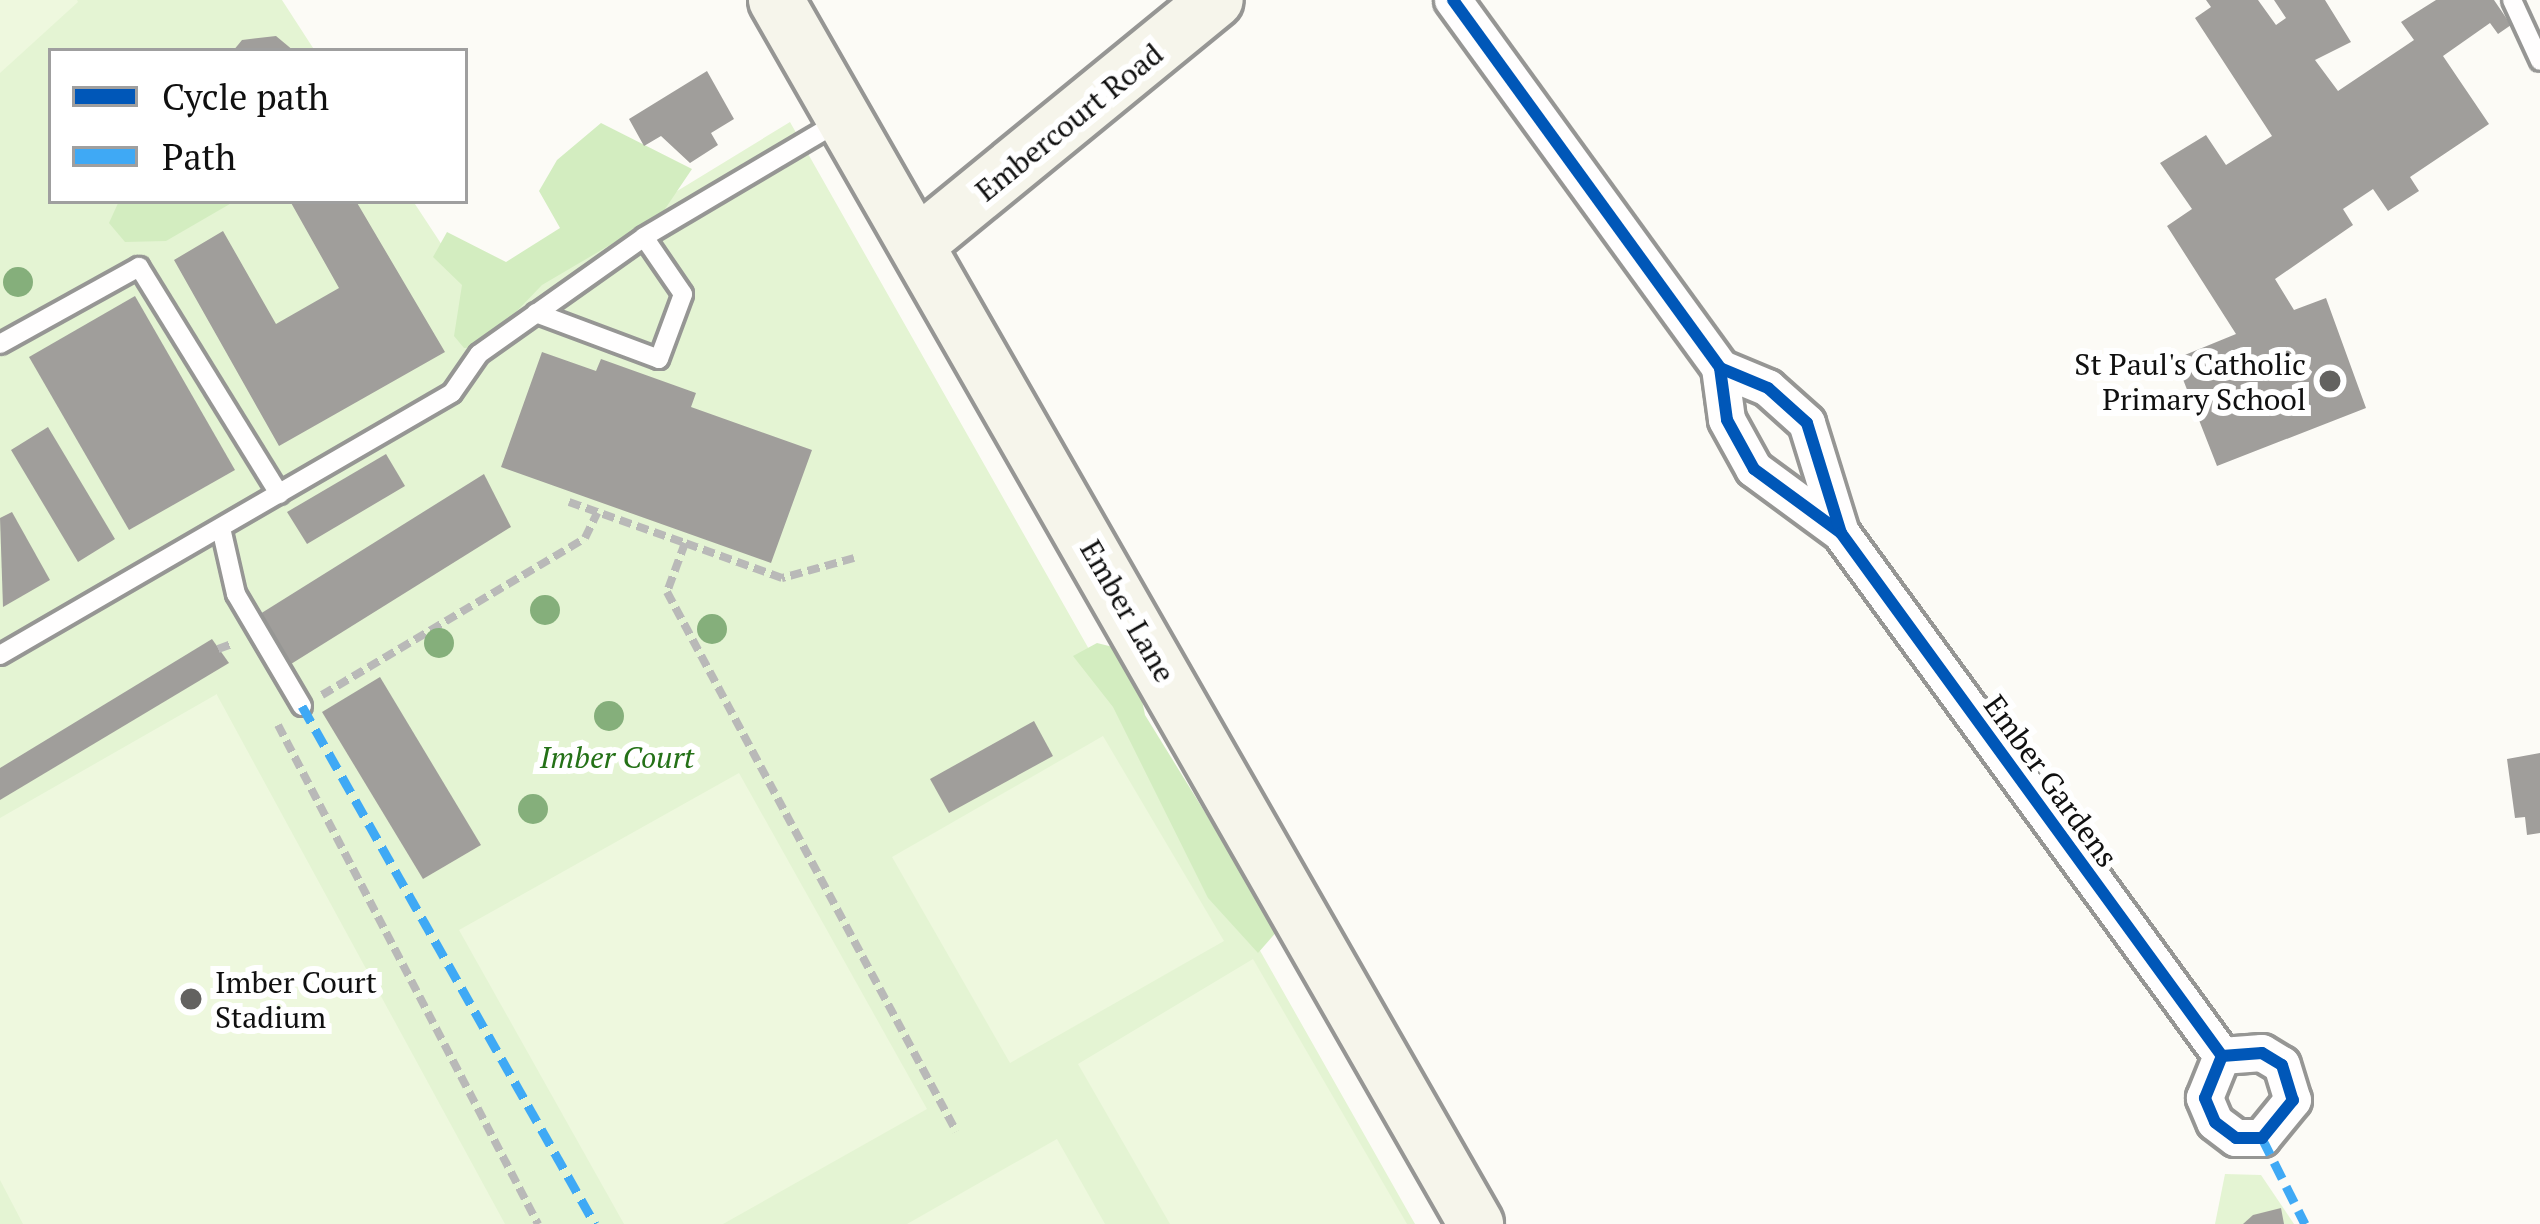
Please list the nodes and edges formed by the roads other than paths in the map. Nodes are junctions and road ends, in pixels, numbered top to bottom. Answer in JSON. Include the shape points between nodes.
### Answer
{"nodes":[{"id":1,"x":776,"y":0,"type":"edge"},
{"id":2,"x":1216,"y":0,"type":"edge"},
{"id":3,"x":1453,"y":0,"type":"edge"},
{"id":4,"x":2512,"y":0,"type":"edge"},
{"id":5,"x":2540,"y":61,"type":"edge"},
{"id":6,"x":846,"y":118,"type":"junction"},
{"id":7,"x":644,"y":237,"type":"junction"},
{"id":8,"x":920,"y":242,"type":"junction"},
{"id":9,"x":536,"y":313,"type":"junction"},
{"id":10,"x":0,"y":344,"type":"edge"},
{"id":11,"x":1720,"y":368,"type":"junction"},
{"id":12,"x":279,"y":494,"type":"junction"},
{"id":13,"x":221,"y":528,"type":"junction"},
{"id":14,"x":1840,"y":533,"type":"junction"},
{"id":15,"x":0,"y":655,"type":"edge"},
{"id":16,"x":302,"y":706,"type":"road end"},
{"id":17,"x":2222,"y":1056,"type":"dead end"},
{"id":18,"x":1476,"y":1224,"type":"edge"}],
"edges":[{"from":1,"to":6,"type":"main road","name":"Ember Lane"},
{"from":2,"to":8,"type":"main road","name":"Embercourt Road"},
{"from":3,"to":11,"type":"street","name":"Ember Gardens"},
{"from":4,"to":5,"type":"lane"},
{"from":6,"to":7,"type":"lane"},
{"from":6,"to":8,"type":"main road","name":"Ember Lane"},
{"from":7,"to":9,"type":"lane"},
{"from":7,"to":9,"type":"lane","via":[[683,294],[659,359]]},
{"from":8,"to":18,"type":"main road","name":"Ember Lane"},
{"from":9,"to":12,"type":"lane","via":[[479,354],[452,393]]},
{"from":10,"to":12,"type":"lane","via":[[139,267]]},
{"from":11,"to":14,"type":"street","name":"Ember Gardens","via":[[1727,420],[1754,470]]},
{"from":11,"to":14,"type":"street","name":"Ember Gardens","via":[[1768,388],[1807,423]]},
{"from":12,"to":13,"type":"lane"},
{"from":13,"to":15,"type":"lane"},
{"from":13,"to":16,"type":"lane","via":[[236,595]]},
{"from":14,"to":17,"type":"street","name":"Ember Gardens"}]}
